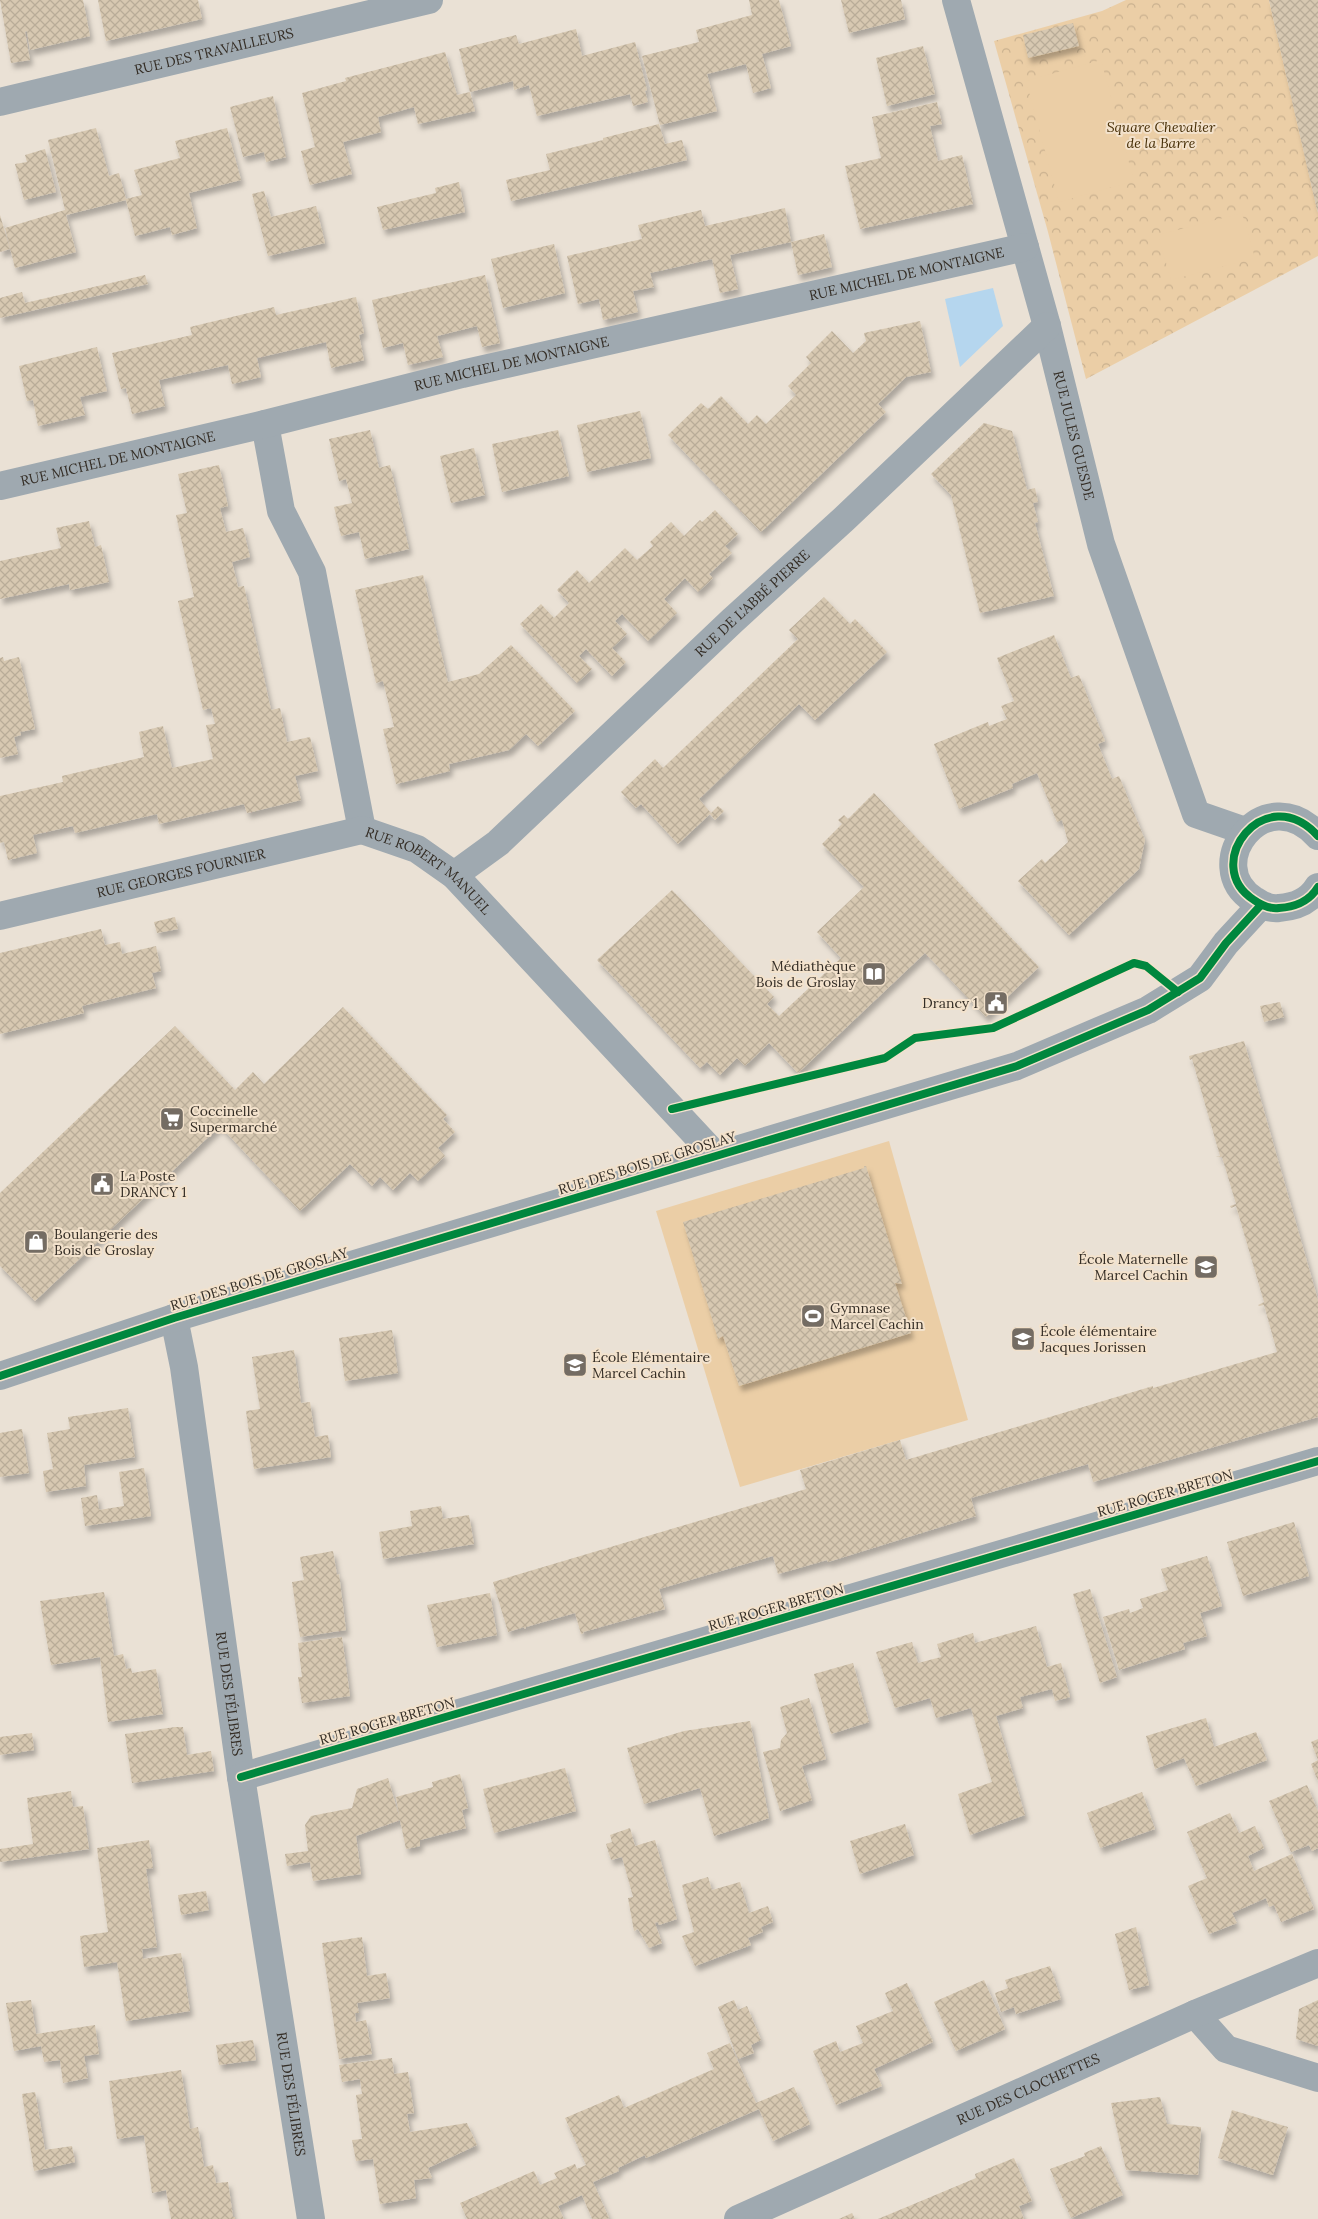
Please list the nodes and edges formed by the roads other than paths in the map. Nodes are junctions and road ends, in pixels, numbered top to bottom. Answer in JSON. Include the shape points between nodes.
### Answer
{"nodes":[{"id":1,"x":429,"y":0,"type":"edge"},
{"id":2,"x":956,"y":0,"type":"edge"},
{"id":3,"x":0,"y":102,"type":"edge"},
{"id":4,"x":1025,"y":247,"type":"junction"},
{"id":5,"x":1047,"y":326,"type":"junction"},
{"id":6,"x":265,"y":424,"type":"junction"},
{"id":7,"x":0,"y":486,"type":"edge"},
{"id":8,"x":362,"y":830,"type":"junction"},
{"id":9,"x":1245,"y":831,"type":"junction"},
{"id":10,"x":1318,"y":836,"type":"edge"},
{"id":11,"x":454,"y":875,"type":"junction"},
{"id":12,"x":1318,"y":887,"type":"edge"},
{"id":13,"x":1261,"y":905,"type":"junction"},
{"id":14,"x":0,"y":916,"type":"edge"},
{"id":15,"x":716,"y":1156,"type":"junction"},
{"id":16,"x":174,"y":1318,"type":"junction"},
{"id":17,"x":0,"y":1376,"type":"edge"},
{"id":18,"x":1318,"y":1461,"type":"edge"},
{"id":19,"x":241,"y":1777,"type":"junction"},
{"id":20,"x":1318,"y":1963,"type":"edge"},
{"id":21,"x":1195,"y":2014,"type":"junction"},
{"id":22,"x":1318,"y":2078,"type":"edge"},
{"id":23,"x":311,"y":2219,"type":"edge"},
{"id":24,"x":738,"y":2219,"type":"edge"}],
"edges":[{"from":1,"to":3,"type":"street","name":"RUE DES TRAVAILLEURS"},
{"from":2,"to":4,"type":"street","name":"RUE JULES GUESDE"},
{"from":4,"to":5,"type":"street","name":"RUE JULES GUESDE"},
{"from":4,"to":6,"type":"street","name":"RUE MICHEL DE MONTAIGNE","via":[[462,374]]},
{"from":5,"to":9,"type":"street","name":"RUE JULES GUESDE","via":[[1101,544],[1196,814]]},
{"from":5,"to":11,"type":"street","name":"RUE DE L'ABBÉ PIERRE","via":[[498,843]]},
{"from":6,"to":7,"type":"street","name":"RUE MICHEL DE MONTAIGNE"},
{"from":6,"to":8,"type":"street","name":"RUE ROBERT MANUEL","via":[[281,511],[312,572]]},
{"from":8,"to":11,"type":"street","name":"RUE ROBERT MANUEL","via":[[416,850]]},
{"from":8,"to":14,"type":"street","name":"RUE GEORGES FOURNIER"},
{"from":9,"to":10,"type":"street","via":[[1256,822],[1284,816],[1298,819]]},
{"from":9,"to":13,"type":"street","via":[[1234,857],[1234,872],[1240,886]]},
{"from":11,"to":15,"type":"street","name":"RUE ROBERT MANUEL"},
{"from":12,"to":13,"type":"street","via":[[1304,902],[1290,907]]},
{"from":13,"to":15,"type":"street","name":"RUE DES BOIS DE GROSLAY","via":[[1200,978],[1148,1010],[1017,1066]]},
{"from":15,"to":16,"type":"street","name":"RUE DES BOIS DE GROSLAY"},
{"from":16,"to":17,"type":"street","name":"RUE DES BOIS DE GROSLAY"},
{"from":16,"to":19,"type":"street","name":"RUE DES FÉLIBRES","via":[[184,1368]]},
{"from":18,"to":19,"type":"street","name":"RUE ROGER BRETON"},
{"from":19,"to":23,"type":"street","name":"RUE DES FÉLIBRES"},
{"from":20,"to":21,"type":"street","name":"RUE DES CLOCHETTES"},
{"from":21,"to":22,"type":"street","via":[[1226,2049]]},
{"from":21,"to":24,"type":"street","name":"RUE DES CLOCHETTES"}]}
